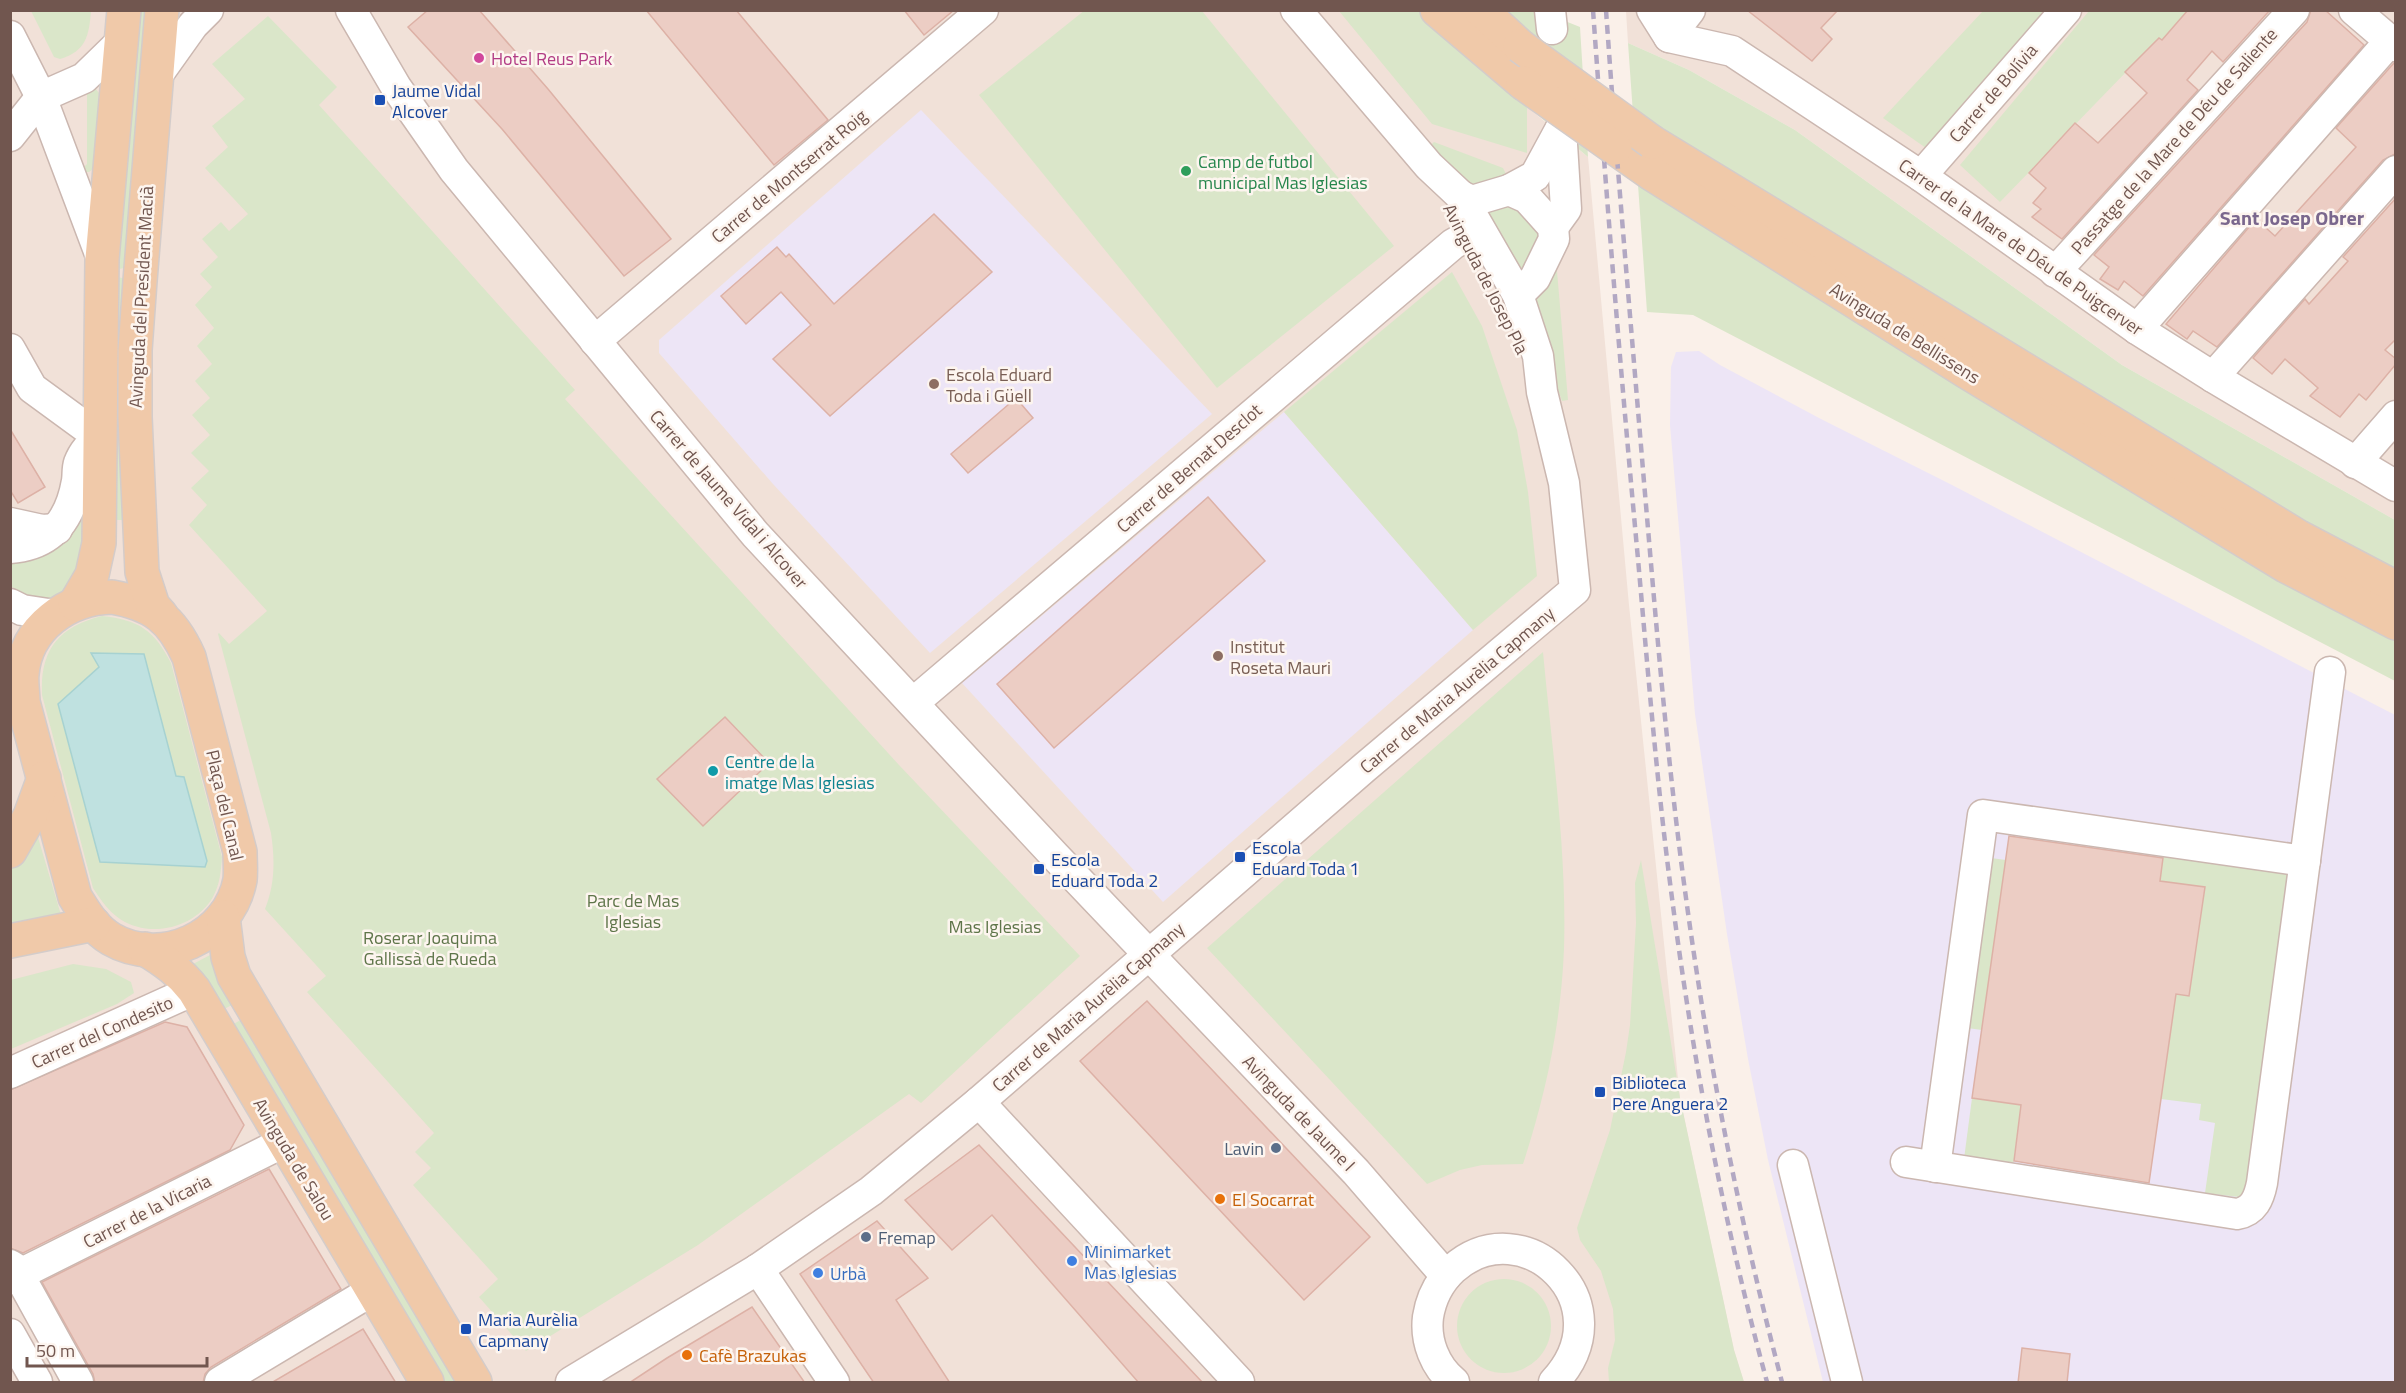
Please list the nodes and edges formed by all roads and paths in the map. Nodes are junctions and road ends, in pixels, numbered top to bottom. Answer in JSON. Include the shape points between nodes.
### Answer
{"nodes":[{"id":1,"x":162,"y":10,"type":"edge"},
{"id":2,"x":208,"y":10,"type":"edge"},
{"id":3,"x":351,"y":10,"type":"edge"},
{"id":4,"x":983,"y":10,"type":"edge"},
{"id":5,"x":1296,"y":10,"type":"edge"},
{"id":6,"x":1437,"y":10,"type":"edge"},
{"id":7,"x":1481,"y":10,"type":"edge"},
{"id":8,"x":1652,"y":10,"type":"edge"},
{"id":9,"x":1690,"y":10,"type":"edge"},
{"id":10,"x":2066,"y":10,"type":"edge"},
{"id":11,"x":2294,"y":10,"type":"edge"},
{"id":12,"x":2354,"y":10,"type":"edge"},
{"id":13,"x":123,"y":26,"type":"edge"},
{"id":14,"x":1669,"y":37,"type":"junction"},
{"id":15,"x":2393,"y":43,"type":"edge"},
{"id":16,"x":16,"y":47,"type":"edge"},
{"id":17,"x":156,"y":76,"type":"junction"},
{"id":18,"x":84,"y":78,"type":"junction"},
{"id":19,"x":41,"y":97,"type":"junction"},
{"id":20,"x":10,"y":136,"type":"edge"},
{"id":21,"x":1429,"y":166,"type":"junction"},
{"id":22,"x":2396,"y":171,"type":"edge"},
{"id":23,"x":1921,"y":176,"type":"junction"},
{"id":24,"x":1509,"y":190,"type":"junction"},
{"id":25,"x":1461,"y":196,"type":"junction"},
{"id":26,"x":1553,"y":227,"type":"junction"},
{"id":27,"x":1467,"y":236,"type":"junction"},
{"id":28,"x":102,"y":259,"type":"junction"},
{"id":29,"x":2055,"y":272,"type":"junction"},
{"id":30,"x":1490,"y":280,"type":"junction"},
{"id":31,"x":1518,"y":295,"type":"junction"},
{"id":32,"x":2137,"y":329,"type":"junction"},
{"id":33,"x":595,"y":341,"type":"junction"},
{"id":34,"x":10,"y":349,"type":"edge"},
{"id":35,"x":2213,"y":377,"type":"junction"},
{"id":36,"x":1542,"y":392,"type":"junction"},
{"id":37,"x":2396,"y":416,"type":"edge"},
{"id":38,"x":99,"y":437,"type":"junction"},
{"id":39,"x":2355,"y":463,"type":"junction"},
{"id":40,"x":2396,"y":486,"type":"edge"},
{"id":41,"x":10,"y":523,"type":"edge"},
{"id":42,"x":57,"y":529,"type":"junction"},
{"id":43,"x":10,"y":548,"type":"edge"},
{"id":44,"x":2396,"y":588,"type":"edge"},
{"id":45,"x":1575,"y":590,"type":"joint"},
{"id":46,"x":10,"y":604,"type":"edge"},
{"id":47,"x":65,"y":610,"type":"junction"},
{"id":48,"x":161,"y":615,"type":"junction"},
{"id":49,"x":2396,"y":623,"type":"edge"},
{"id":50,"x":2330,"y":672,"type":"dead end"},
{"id":51,"x":16,"y":681,"type":"edge"},
{"id":52,"x":913,"y":703,"type":"junction"},
{"id":53,"x":44,"y":778,"type":"junction"},
{"id":54,"x":10,"y":851,"type":"edge"},
{"id":55,"x":2305,"y":861,"type":"junction"},
{"id":56,"x":223,"y":917,"type":"junction"},
{"id":57,"x":94,"y":924,"type":"junction"},
{"id":58,"x":10,"y":941,"type":"edge"},
{"id":59,"x":145,"y":949,"type":"junction"},
{"id":60,"x":1148,"y":954,"type":"junction"},
{"id":61,"x":194,"y":990,"type":"junction"},
{"id":62,"x":10,"y":1073,"type":"edge"},
{"id":63,"x":979,"y":1102,"type":"junction"},
{"id":64,"x":284,"y":1142,"type":"junction"},
{"id":65,"x":1906,"y":1162,"type":"dead end"},
{"id":66,"x":1793,"y":1165,"type":"dead end"},
{"id":67,"x":1935,"y":1167,"type":"junction"},
{"id":68,"x":758,"y":1269,"type":"junction"},
{"id":69,"x":13,"y":1273,"type":"edge"},
{"id":70,"x":1446,"y":1276,"type":"junction"},
{"id":71,"x":378,"y":1299,"type":"junction"},
{"id":72,"x":10,"y":1334,"type":"edge"},
{"id":73,"x":1451,"y":1382,"type":"edge"},
{"id":74,"x":37,"y":1383,"type":"edge"},
{"id":75,"x":78,"y":1383,"type":"edge"},
{"id":76,"x":220,"y":1383,"type":"edge"},
{"id":77,"x":256,"y":1383,"type":"edge"},
{"id":78,"x":427,"y":1383,"type":"edge"},
{"id":79,"x":475,"y":1383,"type":"edge"},
{"id":80,"x":571,"y":1383,"type":"edge"},
{"id":81,"x":834,"y":1383,"type":"edge"},
{"id":82,"x":1239,"y":1383,"type":"edge"},
{"id":83,"x":1554,"y":1383,"type":"edge"},
{"id":84,"x":1847,"y":1383,"type":"edge"}],
"edges":[{"from":1,"to":17,"type":"main road","name":"Avinguda del President Macià"},
{"from":2,"to":17,"type":"street"},
{"from":3,"to":33,"type":"street","name":"Carrer de Jaume Vidal i Alcover","via":[[396,87],[454,170]]},
{"from":4,"to":33,"type":"street","name":"Carrer de Montserrat Roig"},
{"from":5,"to":21,"type":"street","name":"Avinguda de Josep Pla"},
{"from":6,"to":49,"type":"main road","name":"Avinguda de Bellissens","bridge":true,"via":[[1522,83],[1652,174],[2286,566]]},
{"from":7,"to":44,"type":"main road","name":"Avinguda de Bellissens","bridge":true,"via":[[1520,46],[1652,142],[2299,537]]},
{"from":8,"to":14,"type":"street"},
{"from":9,"to":14,"type":"street"},
{"from":10,"to":23,"type":"street","name":"Carrer de Bolívia"},
{"from":11,"to":29,"type":"street","name":"Passatge de la Mare de Déu de Saliente"},
{"from":12,"to":15,"type":"street"},
{"from":13,"to":18,"type":"street"},
{"from":13,"to":28,"type":"main road","name":"Avinguda del President Macià"},
{"from":14,"to":23,"type":"street","name":"Carrer de la Mare de Déu de Puigcerver","via":[[1732,51]]},
{"from":15,"to":32,"type":"street"},
{"from":16,"to":18,"type":"street","via":[[50,77]]},
{"from":16,"to":19,"type":"street"},
{"from":17,"to":48,"type":"main road","name":"Avinguda del President Macià","via":[[135,350],[135,417],[142,572],[153,606]]},
{"from":18,"to":19,"type":"street"},
{"from":19,"to":20,"type":"street"},
{"from":19,"to":28,"type":"street"},
{"from":21,"to":25,"type":"street","name":"Avinguda de Josep Pla"},
{"from":21,"to":27,"type":"street","name":"Avinguda de Josep Pla"},
{"from":22,"to":35,"type":"street"},
{"from":23,"to":29,"type":"street","name":"Carrer de la Mare de Déu de Puigcerver"},
{"from":24,"to":25,"type":"street","via":[[1472,201]]},
{"from":24,"to":26,"type":"street","via":[[1527,198]]},
{"from":24,"to":26,"type":"street","via":[[1535,176],[1561,128],[1566,209]]},
{"from":25,"to":31,"type":"street","name":"Avinguda de Josep Pla"},
{"from":26,"to":31,"type":"street","via":[[1554,239],[1535,278]]},
{"from":27,"to":30,"type":"street","name":"Avinguda de Josep Pla"},
{"from":27,"to":52,"type":"street","name":"Carrer de Bernat Desclot","via":[[1443,252]]},
{"from":28,"to":38,"type":"main road","name":"Avinguda del President Macià"},
{"from":29,"to":32,"type":"street","name":"Carrer de la Mare de Déu de Puigcerver"},
{"from":30,"to":31,"type":"street"},
{"from":30,"to":36,"type":"street","name":"Avinguda de Josep Pla"},
{"from":31,"to":36,"type":"street","name":"Avinguda de Josep Pla","via":[[1538,356]]},
{"from":32,"to":35,"type":"street","name":"Carrer de la Mare de Déu de Puigcerver"},
{"from":33,"to":52,"type":"street","name":"Carrer de Jaume Vidal i Alcover","via":[[756,534]]},
{"from":34,"to":38,"type":"street","via":[[32,388]]},
{"from":35,"to":39,"type":"street","name":"Carrer de la Mare de Déu de Puigcerver"},
{"from":36,"to":45,"type":"street","name":"Avinguda de Josep Pla","via":[[1564,483]]},
{"from":37,"to":39,"type":"street"},
{"from":38,"to":42,"type":"street","via":[[86,448],[78,464],[72,498]]},
{"from":38,"to":47,"type":"main road","name":"Avinguda del President Macià","via":[[99,543],[92,575]]},
{"from":39,"to":40,"type":"street","name":"Carrer de la Mare de Déu de Puigcerver"},
{"from":41,"to":42,"type":"street"},
{"from":42,"to":43,"type":"street","via":[[43,540]]},
{"from":45,"to":60,"type":"street","name":"Carrer de Maria Aurèlia Capmany"},
{"from":46,"to":47,"type":"street","via":[[29,612]]},
{"from":47,"to":48,"type":"main road","name":"Plaça del Canal","via":[[112,597],[141,604]]},
{"from":47,"to":51,"type":"main road","name":"Plaça del Canal","via":[[46,622],[29,645]]},
{"from":48,"to":56,"type":"main road","name":"Plaça del Canal","via":[[175,630],[189,657],[240,852],[240,880]]},
{"from":50,"to":55,"type":"street"},
{"from":51,"to":53,"type":"main road","name":"Plaça del Canal"},
{"from":52,"to":60,"type":"street","name":"Carrer de Jaume Vidal i Alcover"},
{"from":53,"to":54,"type":"main road","via":[[30,816]]},
{"from":53,"to":57,"type":"main road","name":"Plaça del Canal","via":[[75,897]]},
{"from":55,"to":67,"type":"street","via":[[2262,1183],[2252,1208],[2237,1214]]},
{"from":55,"to":67,"type":"street","via":[[1983,815]]},
{"from":56,"to":59,"type":"main road","name":"Plaça del Canal","via":[[191,943],[164,950]]},
{"from":56,"to":79,"type":"main road","via":[[234,976]]},
{"from":57,"to":58,"type":"main road"},
{"from":57,"to":59,"type":"main road","name":"Plaça del Canal","via":[[111,938]]},
{"from":59,"to":61,"type":"main road","name":"Avinguda de Salou","via":[[183,976]]},
{"from":60,"to":63,"type":"street","name":"Carrer de Maria Aurèlia Capmany"},
{"from":60,"to":70,"type":"street","name":"Avinguda de Jaume I","via":[[1356,1172]]},
{"from":61,"to":62,"type":"street","name":"Carrer del Condesito"},
{"from":61,"to":64,"type":"main road","name":"Avinguda de Salou"},
{"from":63,"to":68,"type":"street","name":"Carrer de Maria Aurèlia Capmany","via":[[871,1191]]},
{"from":63,"to":82,"type":"street"},
{"from":64,"to":69,"type":"street","name":"Carrer de la Vicaria"},
{"from":64,"to":71,"type":"main road","name":"Avinguda de Salou"},
{"from":65,"to":67,"type":"street"},
{"from":66,"to":84,"type":"street"},
{"from":68,"to":80,"type":"street","name":"Carrer de Maria Aurèlia Capmany"},
{"from":68,"to":81,"type":"street"},
{"from":69,"to":75,"type":"street"},
{"from":70,"to":73,"type":"street","via":[[1436,1291],[1428,1323],[1433,1354]]},
{"from":70,"to":83,"type":"street","via":[[1475,1255],[1501,1250],[1531,1254],[1558,1272],[1576,1302],[1580,1336],[1576,1352]]},
{"from":71,"to":76,"type":"street"},
{"from":71,"to":77,"type":"street"},
{"from":71,"to":78,"type":"main road","name":"Avinguda de Salou"},
{"from":72,"to":74,"type":"street"}]}
